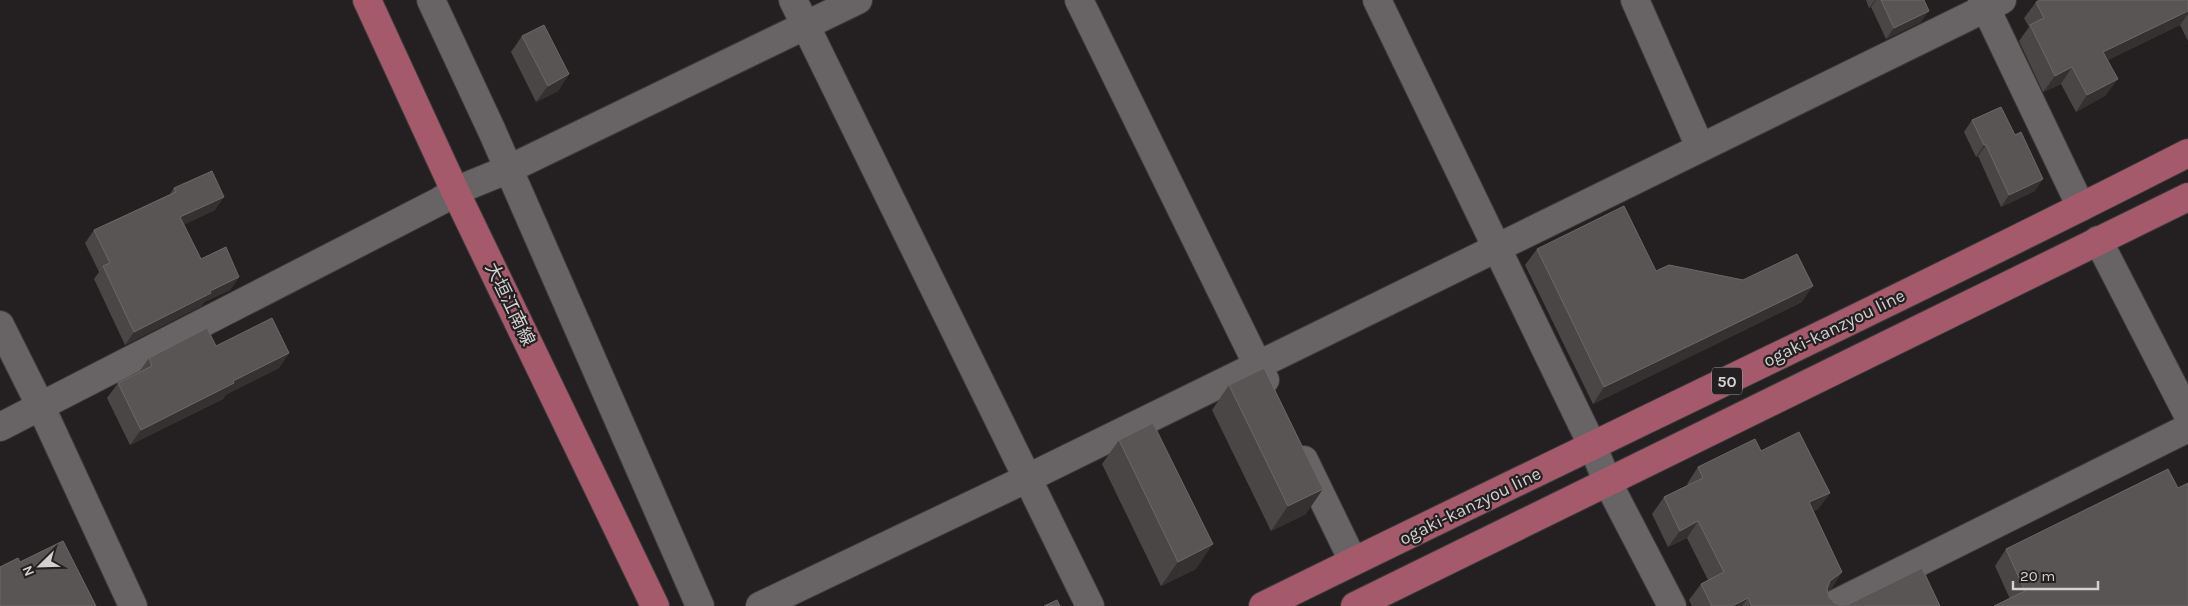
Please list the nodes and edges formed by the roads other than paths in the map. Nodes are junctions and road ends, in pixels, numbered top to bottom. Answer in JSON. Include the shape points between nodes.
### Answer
{"nodes":[{"id":1,"x":367,"y":0,"type":"edge"},
{"id":2,"x":431,"y":0,"type":"edge"},
{"id":3,"x":793,"y":0,"type":"edge"},
{"id":4,"x":858,"y":0,"type":"edge"},
{"id":5,"x":1079,"y":0,"type":"edge"},
{"id":6,"x":1377,"y":0,"type":"edge"},
{"id":7,"x":1635,"y":0,"type":"edge"},
{"id":8,"x":1990,"y":3,"type":"edge"},
{"id":9,"x":805,"y":26,"type":"junction"},
{"id":10,"x":1700,"y":147,"type":"junction"},
{"id":11,"x":2188,"y":153,"type":"edge"},
{"id":12,"x":509,"y":168,"type":"junction"},
{"id":13,"x":456,"y":191,"type":"junction"},
{"id":14,"x":2188,"y":197,"type":"edge"},
{"id":15,"x":2081,"y":207,"type":"junction"},
{"id":16,"x":2098,"y":240,"type":"junction"},
{"id":17,"x":1496,"y":247,"type":"junction"},
{"id":18,"x":0,"y":325,"type":"edge"},
{"id":19,"x":1258,"y":365,"type":"junction"},
{"id":20,"x":1275,"y":400,"type":"edge"},
{"id":21,"x":41,"y":407,"type":"junction"},
{"id":22,"x":2188,"y":415,"type":"edge"},
{"id":23,"x":0,"y":427,"type":"edge"},
{"id":24,"x":2188,"y":428,"type":"edge"},
{"id":25,"x":1292,"y":435,"type":"edge"},
{"id":26,"x":1593,"y":447,"type":"junction"},
{"id":27,"x":1028,"y":478,"type":"junction"},
{"id":28,"x":1607,"y":481,"type":"junction"},
{"id":29,"x":1353,"y":561,"type":"junction"},
{"id":30,"x":810,"y":595,"type":"edge"},
{"id":31,"x":1366,"y":603,"type":"edge"},
{"id":32,"x":133,"y":606,"type":"edge"},
{"id":33,"x":655,"y":606,"type":"edge"},
{"id":34,"x":700,"y":606,"type":"edge"},
{"id":35,"x":760,"y":606,"type":"edge"},
{"id":36,"x":1090,"y":606,"type":"edge"},
{"id":37,"x":1263,"y":606,"type":"edge"},
{"id":38,"x":1672,"y":606,"type":"edge"},
{"id":39,"x":1831,"y":606,"type":"edge"}],
"edges":[{"from":1,"to":13,"type":"main road","name":"大垣江南線"},
{"from":2,"to":12,"type":"street"},
{"from":3,"to":9,"type":"street"},
{"from":4,"to":9,"type":"street"},
{"from":5,"to":19,"type":"street"},
{"from":6,"to":17,"type":"street"},
{"from":7,"to":10,"type":"street"},
{"from":8,"to":10,"type":"street"},
{"from":8,"to":15,"type":"street"},
{"from":9,"to":12,"type":"street"},
{"from":9,"to":27,"type":"street"},
{"from":10,"to":17,"type":"street"},
{"from":11,"to":15,"type":"main road","name":"ogaki-kanzyou line","number":"50"},
{"from":12,"to":13,"type":"street"},
{"from":12,"to":34,"type":"street"},
{"from":13,"to":21,"type":"street"},
{"from":13,"to":33,"type":"main road","name":"大垣江南線"},
{"from":14,"to":16,"type":"main road","name":"ogaki-kanzyou line","number":"50"},
{"from":15,"to":26,"type":"main road","name":"ogaki-kanzyou line","number":"50"},
{"from":16,"to":22,"type":"street"},
{"from":16,"to":28,"type":"main road","name":"ogaki-kanzyou line","number":"50"},
{"from":17,"to":19,"type":"street"},
{"from":17,"to":26,"type":"street"},
{"from":18,"to":21,"type":"street"},
{"from":19,"to":20,"type":"street"},
{"from":19,"to":27,"type":"street"},
{"from":21,"to":23,"type":"street"},
{"from":21,"to":32,"type":"street"},
{"from":24,"to":39,"type":"street"},
{"from":25,"to":29,"type":"street"},
{"from":26,"to":28,"type":"street"},
{"from":26,"to":29,"type":"main road","name":"ogaki-kanzyou line","number":"50"},
{"from":27,"to":30,"type":"street"},
{"from":27,"to":36,"type":"street"},
{"from":28,"to":31,"type":"main road","name":"ogaki-kanzyou line","number":"50"},
{"from":28,"to":38,"type":"street"},
{"from":29,"to":37,"type":"main road","name":"ogaki-kanzyou line","number":"50"},
{"from":30,"to":35,"type":"street"}]}
